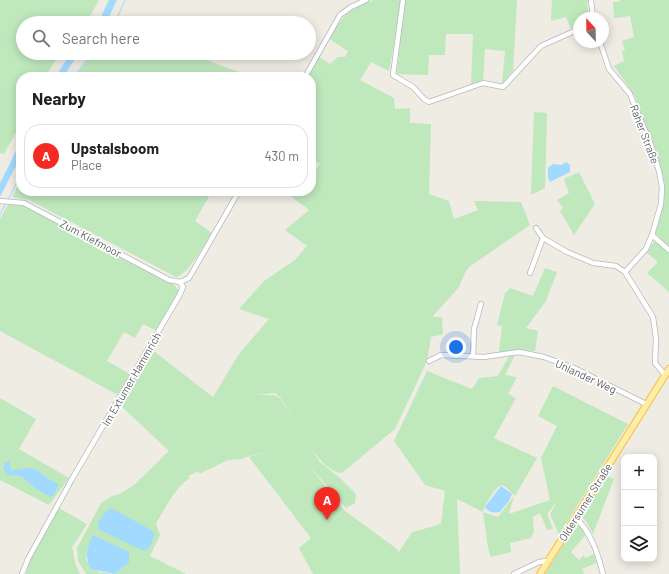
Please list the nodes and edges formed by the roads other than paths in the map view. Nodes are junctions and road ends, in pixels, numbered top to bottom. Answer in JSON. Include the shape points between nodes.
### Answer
{"nodes":[{"id":1,"x":366,"y":0,"type":"edge"},
{"id":2,"x":403,"y":0,"type":"edge"},
{"id":3,"x":591,"y":0,"type":"edge"},
{"id":4,"x":592,"y":12,"type":"edge"},
{"id":5,"x":573,"y":32,"type":"edge"},
{"id":6,"x":602,"y":48,"type":"edge"},
{"id":7,"x":316,"y":58,"type":"edge"},
{"id":8,"x":315,"y":60,"type":"edge"},
{"id":9,"x":308,"y":72,"type":"edge"},
{"id":10,"x":237,"y":196,"type":"edge"},
{"id":11,"x":0,"y":201,"type":"edge"},
{"id":12,"x":536,"y":228,"type":"dead end"},
{"id":13,"x":652,"y":235,"type":"junction"},
{"id":14,"x":543,"y":238,"type":"junction"},
{"id":15,"x":669,"y":250,"type":"edge"},
{"id":16,"x":625,"y":272,"type":"junction"},
{"id":17,"x":530,"y":273,"type":"dead end"},
{"id":18,"x":180,"y":282,"type":"junction"},
{"id":19,"x":481,"y":304,"type":"dead end"},
{"id":20,"x":473,"y":356,"type":"junction"},
{"id":21,"x":429,"y":361,"type":"dead end"},
{"id":22,"x":669,"y":369,"type":"edge"},
{"id":23,"x":665,"y":375,"type":"junction"},
{"id":24,"x":646,"y":404,"type":"junction"},
{"id":25,"x":575,"y":517,"type":"junction"},
{"id":26,"x":547,"y":561,"type":"junction"},
{"id":27,"x":22,"y":574,"type":"edge"},
{"id":28,"x":514,"y":574,"type":"edge"},
{"id":29,"x":540,"y":574,"type":"edge"},
{"id":30,"x":603,"y":574,"type":"edge"}],
"edges":[{"from":1,"to":7,"type":"street","via":[[340,16]]},
{"from":2,"to":5,"type":"street","via":[[393,75],[413,87],[429,102],[483,83],[504,86],[540,46]]},
{"from":3,"to":4,"type":"street"},
{"from":6,"to":13,"type":"street","name":"Raher Straße","via":[[609,69],[630,94],[659,171],[662,187],[661,204]]},
{"from":8,"to":9,"type":"street"},
{"from":10,"to":18,"type":"street","via":[[189,278]]},
{"from":11,"to":18,"type":"street","name":"Zum Kiefmoor","via":[[24,203],[169,280]]},
{"from":12,"to":14,"type":"street"},
{"from":13,"to":15,"type":"street"},
{"from":13,"to":16,"type":"street","name":"Raher Straße","via":[[646,249]]},
{"from":14,"to":16,"type":"street","via":[[593,263],[616,266]]},
{"from":14,"to":17,"type":"street"},
{"from":16,"to":23,"type":"street","via":[[653,317],[656,339],[655,363]]},
{"from":18,"to":27,"type":"street","name":"Im Extumer Hammrich","via":[[183,287],[179,296],[72,479]]},
{"from":19,"to":20,"type":"street","via":[[474,329]]},
{"from":20,"to":21,"type":"street","name":"Unlander Weg","via":[[441,355]]},
{"from":20,"to":24,"type":"street","name":"Unlander Weg","via":[[519,352],[544,357],[574,368]]},
{"from":22,"to":23,"type":"main road","name":"Oldersumer Straße"},
{"from":23,"to":24,"type":"main road","name":"Oldersumer Straße"},
{"from":24,"to":25,"type":"main road","name":"Oldersumer Straße"},
{"from":25,"to":26,"type":"main road","name":"Oldersumer Straße"},
{"from":25,"to":30,"type":"street","via":[[590,535]]},
{"from":26,"to":28,"type":"street","via":[[539,562]]},
{"from":26,"to":29,"type":"main road","name":"Oldersumer Straße"}]}
